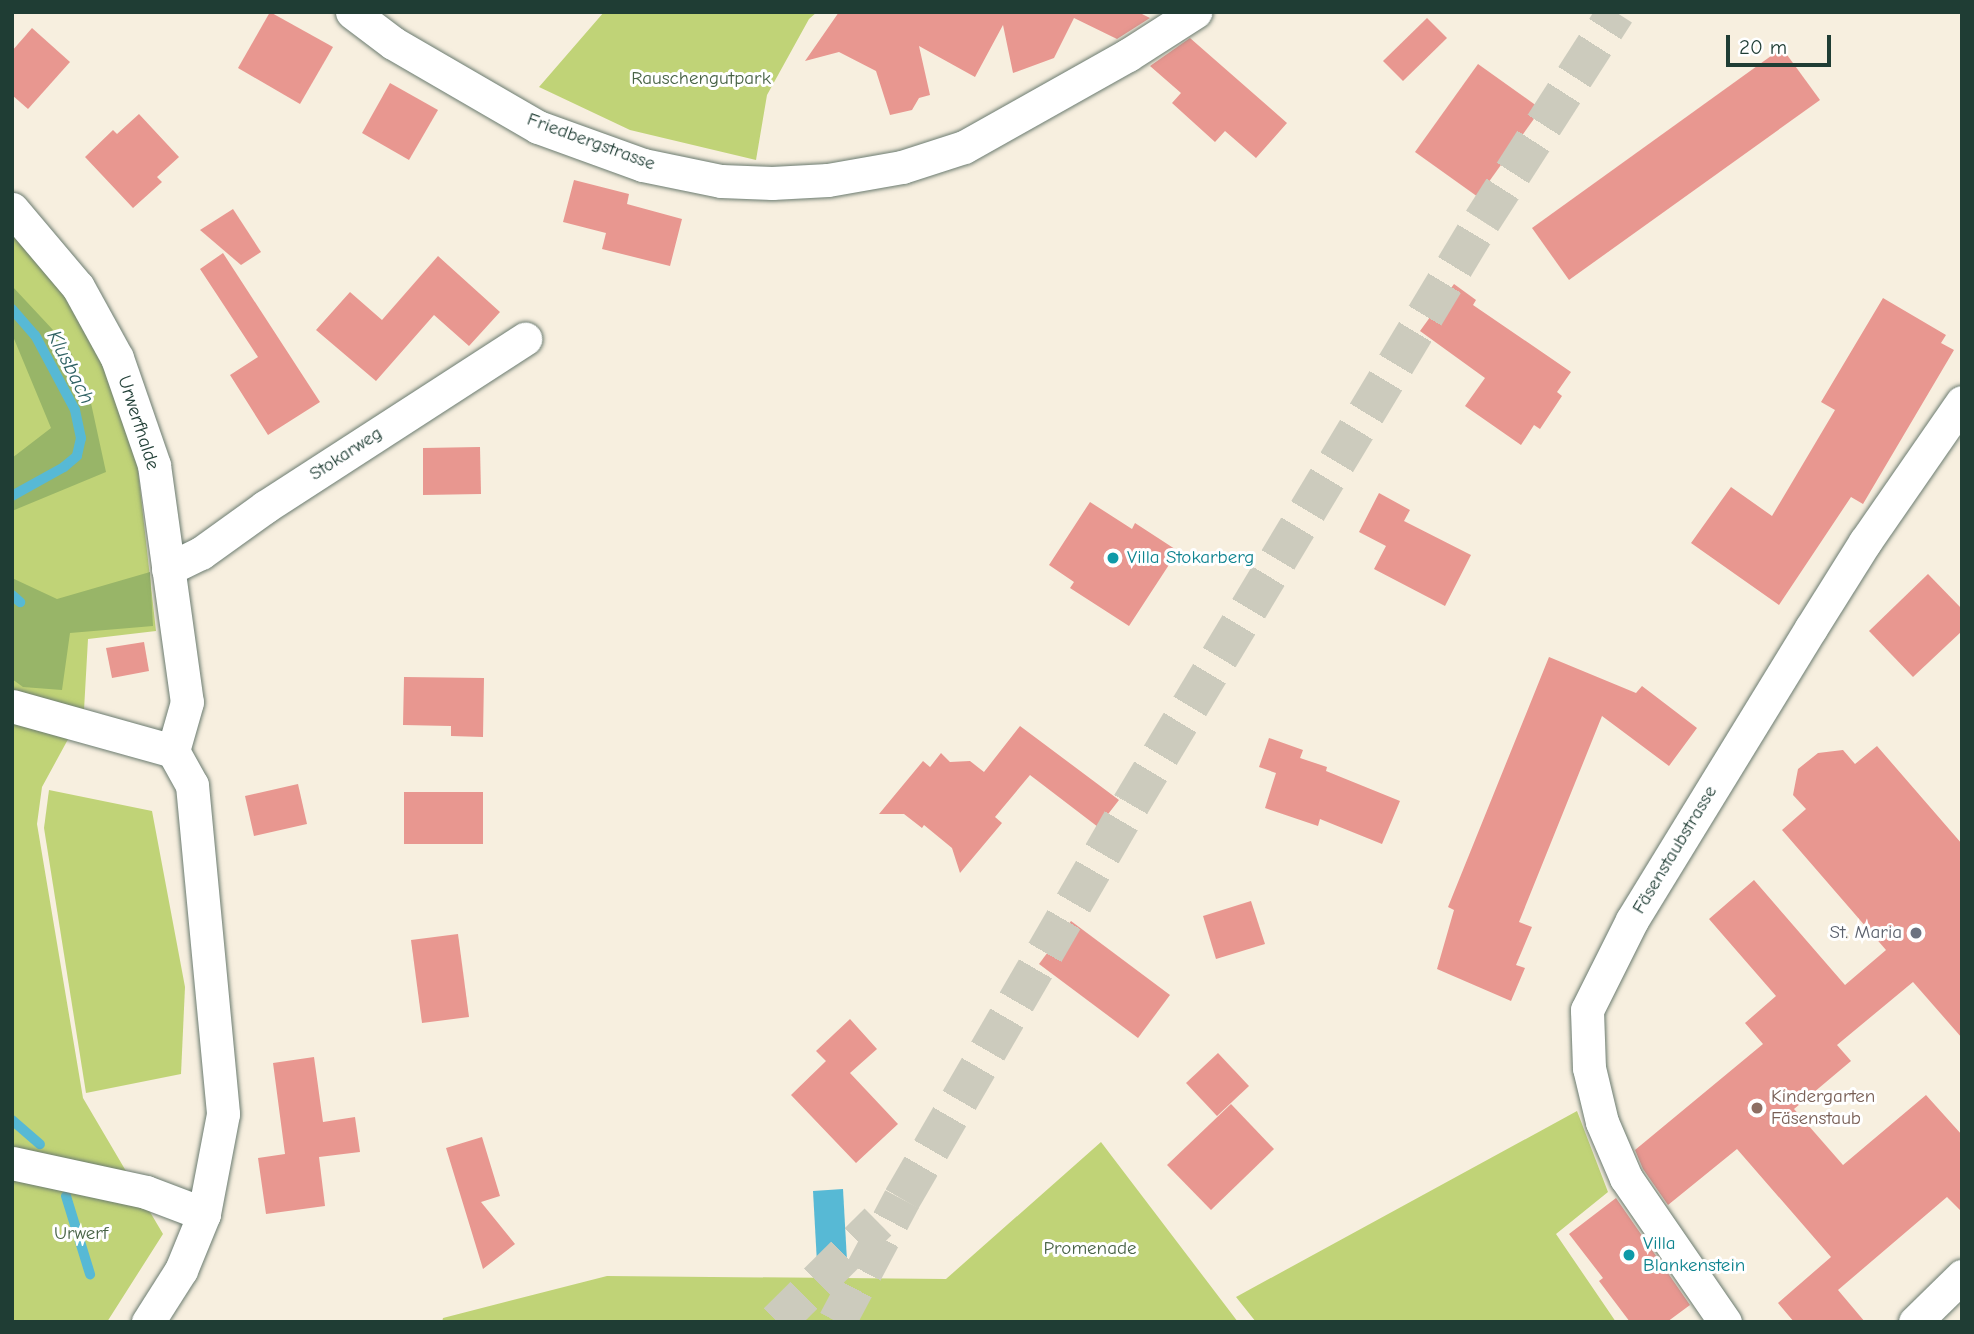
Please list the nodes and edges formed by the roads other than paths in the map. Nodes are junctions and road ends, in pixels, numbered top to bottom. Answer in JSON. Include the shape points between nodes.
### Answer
{"nodes":[{"id":1,"x":352,"y":12,"type":"edge"},
{"id":2,"x":1195,"y":12,"type":"edge"},
{"id":3,"x":12,"y":209,"type":"edge"},
{"id":4,"x":525,"y":339,"type":"dead end"},
{"id":5,"x":1962,"y":402,"type":"edge"},
{"id":6,"x":168,"y":569,"type":"junction"},
{"id":7,"x":12,"y":706,"type":"edge"},
{"id":8,"x":173,"y":751,"type":"junction"},
{"id":9,"x":12,"y":1163,"type":"edge"},
{"id":10,"x":204,"y":1214,"type":"junction"},
{"id":11,"x":1962,"y":1276,"type":"edge"},
{"id":12,"x":148,"y":1322,"type":"edge"},
{"id":13,"x":1725,"y":1322,"type":"edge"},
{"id":14,"x":1914,"y":1322,"type":"edge"}],
"edges":[{"from":1,"to":2,"type":"street","name":"Friedbergstrasse","via":[[393,43],[538,127],[643,165],[721,181],[772,184],[902,167],[964,147]]},
{"from":3,"to":6,"type":"street","name":"Urwerfhalde","via":[[78,287],[117,358],[154,465]]},
{"from":4,"to":6,"type":"street","name":"Stokarweg","via":[[264,507],[201,553]]},
{"from":5,"to":13,"type":"street","name":"Fäsenstaubstrasse","via":[[1811,628],[1632,920],[1587,1010],[1589,1068],[1602,1122],[1626,1178]]},
{"from":6,"to":8,"type":"street","name":"Urwerfhalde","via":[[187,702]]},
{"from":7,"to":8,"type":"street"},
{"from":8,"to":10,"type":"street","via":[[192,785],[196,808],[223,1114]]},
{"from":9,"to":10,"type":"street","via":[[146,1192]]},
{"from":10,"to":12,"type":"street","via":[[181,1270]]},
{"from":11,"to":14,"type":"street"}]}
